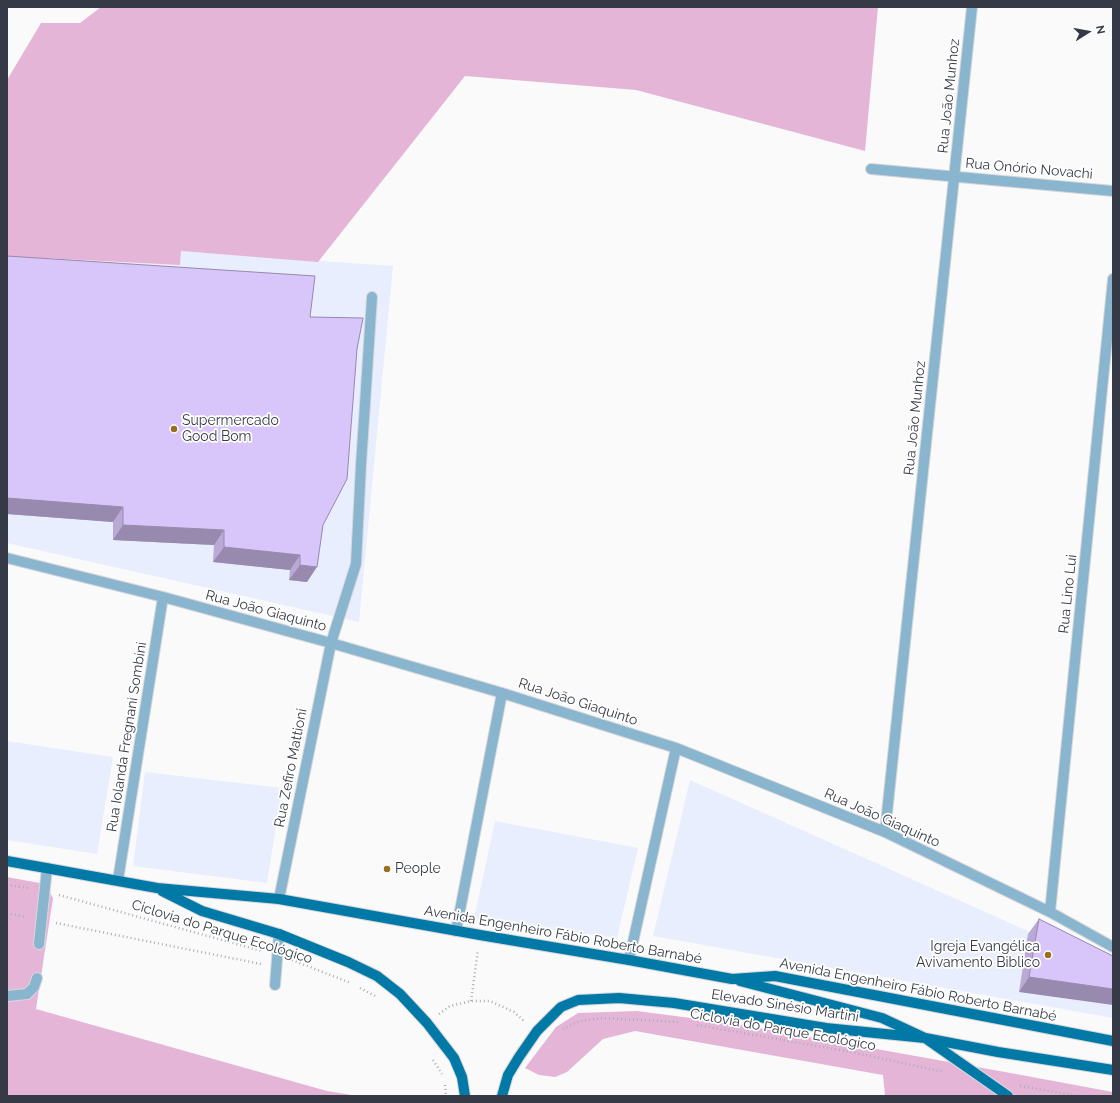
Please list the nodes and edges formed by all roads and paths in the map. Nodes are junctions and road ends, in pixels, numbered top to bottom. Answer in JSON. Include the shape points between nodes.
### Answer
{"nodes":[{"id":1,"x":972,"y":7,"type":"edge"},
{"id":2,"x":871,"y":169,"type":"dead end"},
{"id":3,"x":955,"y":176,"type":"junction"},
{"id":4,"x":1113,"y":191,"type":"edge"},
{"id":5,"x":1113,"y":279,"type":"edge"},
{"id":6,"x":372,"y":297,"type":"dead end"},
{"id":7,"x":7,"y":558,"type":"edge"},
{"id":8,"x":163,"y":597,"type":"junction"},
{"id":9,"x":331,"y":643,"type":"junction"},
{"id":10,"x":502,"y":693,"type":"junction"},
{"id":11,"x":676,"y":748,"type":"junction"},
{"id":12,"x":885,"y":832,"type":"junction"},
{"id":13,"x":7,"y":861,"type":"edge"},
{"id":14,"x":47,"y":868,"type":"junction"},
{"id":15,"x":118,"y":880,"type":"junction"},
{"id":16,"x":7,"y":885,"type":"edge"},
{"id":17,"x":157,"y":888,"type":"junction"},
{"id":18,"x":45,"y":891,"type":"junction"},
{"id":19,"x":279,"y":899,"type":"junction"},
{"id":20,"x":1050,"y":912,"type":"junction"},
{"id":21,"x":7,"y":913,"type":"edge"},
{"id":22,"x":42,"y":920,"type":"junction"},
{"id":23,"x":456,"y":931,"type":"junction"},
{"id":24,"x":279,"y":934,"type":"junction"},
{"id":25,"x":480,"y":935,"type":"junction"},
{"id":26,"x":39,"y":944,"type":"dead end"},
{"id":27,"x":1113,"y":947,"type":"edge"},
{"id":28,"x":277,"y":955,"type":"junction"},
{"id":29,"x":629,"y":960,"type":"junction"},
{"id":30,"x":276,"y":967,"type":"junction"},
{"id":31,"x":37,"y":978,"type":"dead end"},
{"id":32,"x":732,"y":980,"type":"junction"},
{"id":33,"x":275,"y":985,"type":"dead end"},
{"id":34,"x":7,"y":996,"type":"edge"},
{"id":35,"x":379,"y":999,"type":"dead end"},
{"id":36,"x":471,"y":1001,"type":"junction"},
{"id":37,"x":427,"y":1023,"type":"junction"},
{"id":38,"x":686,"y":1023,"type":"dead end"},
{"id":39,"x":693,"y":1024,"type":"dead end"},
{"id":40,"x":537,"y":1031,"type":"junction"},
{"id":41,"x":557,"y":1034,"type":"dead end"},
{"id":42,"x":925,"y":1038,"type":"junction"},
{"id":43,"x":1113,"y":1041,"type":"edge"},
{"id":44,"x":431,"y":1056,"type":"dead end"},
{"id":45,"x":1113,"y":1070,"type":"edge"},
{"id":46,"x":950,"y":1073,"type":"dead end"},
{"id":47,"x":1017,"y":1085,"type":"dead end"},
{"id":48,"x":446,"y":1096,"type":"edge"},
{"id":49,"x":464,"y":1096,"type":"edge"},
{"id":50,"x":502,"y":1096,"type":"edge"},
{"id":51,"x":1008,"y":1096,"type":"edge"},
{"id":52,"x":1078,"y":1096,"type":"edge"}],
"edges":[{"from":1,"to":3,"type":"street","name":"Rua João Munhoz"},
{"from":2,"to":3,"type":"street","name":"Rua Onório Novachi"},
{"from":3,"to":4,"type":"street","name":"Rua Onório Novachi"},
{"from":3,"to":12,"type":"street","name":"Rua João Munhoz"},
{"from":5,"to":20,"type":"street","name":"Rua Lino Lui"},
{"from":6,"to":9,"type":"street","name":"Rua Zefiro Mattioni","via":[[356,564]]},
{"from":7,"to":8,"type":"street","name":"Rua João Giaquinto"},
{"from":8,"to":9,"type":"street","name":"Rua João Giaquinto"},
{"from":8,"to":15,"type":"street","name":"Rua Iolanda Fregnani Sombini"},
{"from":9,"to":10,"type":"street","name":"Rua João Giaquinto"},
{"from":9,"to":19,"type":"street","name":"Rua Zefiro Mattioni"},
{"from":10,"to":11,"type":"street","name":"Rua João Giaquinto"},
{"from":10,"to":23,"type":"street"},
{"from":11,"to":12,"type":"street","name":"Rua João Giaquinto"},
{"from":11,"to":29,"type":"street"},
{"from":12,"to":20,"type":"street","name":"Rua João Giaquinto"},
{"from":13,"to":14,"type":"main road","name":"Avenida Engenheiro Fábio Roberto Barnabé"},
{"from":14,"to":15,"type":"main road","name":"Avenida Engenheiro Fábio Roberto Barnabé"},
{"from":14,"to":18,"type":"street"},
{"from":15,"to":17,"type":"main road","name":"Avenida Engenheiro Fábio Roberto Barnabé"},
{"from":16,"to":18,"type":"path","name":"Ciclovia do Parque Ecológico"},
{"from":17,"to":19,"type":"main road","name":"Avenida Engenheiro Fábio Roberto Barnabé"},
{"from":17,"to":24,"type":"main road","via":[[202,911]]},
{"from":18,"to":22,"type":"street"},
{"from":18,"to":28,"type":"path","name":"Ciclovia do Parque Ecológico"},
{"from":19,"to":23,"type":"main road","name":"Avenida Engenheiro Fábio Roberto Barnabé"},
{"from":20,"to":27,"type":"street","name":"Rua João Giaquinto"},
{"from":21,"to":22,"type":"path"},
{"from":22,"to":26,"type":"street"},
{"from":22,"to":30,"type":"path"},
{"from":23,"to":25,"type":"main road","name":"Avenida Engenheiro Fábio Roberto Barnabé"},
{"from":24,"to":28,"type":"street"},
{"from":24,"to":37,"type":"main road","via":[[377,976],[400,994]]},
{"from":25,"to":29,"type":"main road","name":"Avenida Engenheiro Fábio Roberto Barnabé"},
{"from":25,"to":36,"type":"path"},
{"from":28,"to":30,"type":"street"},
{"from":28,"to":35,"type":"path","name":"Ciclovia do Parque Ecológico","via":[[356,985]]},
{"from":29,"to":32,"type":"main road","name":"Avenida Engenheiro Fábio Roberto Barnabé"},
{"from":30,"to":33,"type":"street"},
{"from":31,"to":34,"type":"street","via":[[34,987],[27,994]]},
{"from":32,"to":42,"type":"main road","via":[[882,1018]]},
{"from":32,"to":43,"type":"main road","name":"Avenida Engenheiro Fábio Roberto Barnabé","via":[[775,976]]},
{"from":36,"to":37,"type":"path","via":[[450,1006]]},
{"from":36,"to":40,"type":"path","via":[[490,1001],[514,1012]]},
{"from":37,"to":49,"type":"main road","via":[[454,1058],[462,1077]]},
{"from":38,"to":41,"type":"path","name":"Ciclovia do Parque Ecológico","via":[[602,1018],[580,1021]]},
{"from":39,"to":46,"type":"path","name":"Ciclovia do Parque Ecológico","via":[[851,1052]]},
{"from":40,"to":42,"type":"main road","name":"Elevado Sinésio Martini","via":[[561,1007],[578,1000],[619,998],[674,1003],[826,1028]]},
{"from":40,"to":50,"type":"main road","name":"Elevado Sinésio Martini","via":[[508,1075]]},
{"from":42,"to":45,"type":"main road","name":"Elevado Sinésio Martini"},
{"from":42,"to":51,"type":"main road"},
{"from":44,"to":48,"type":"path","via":[[445,1079]]},
{"from":47,"to":52,"type":"path"}]}
